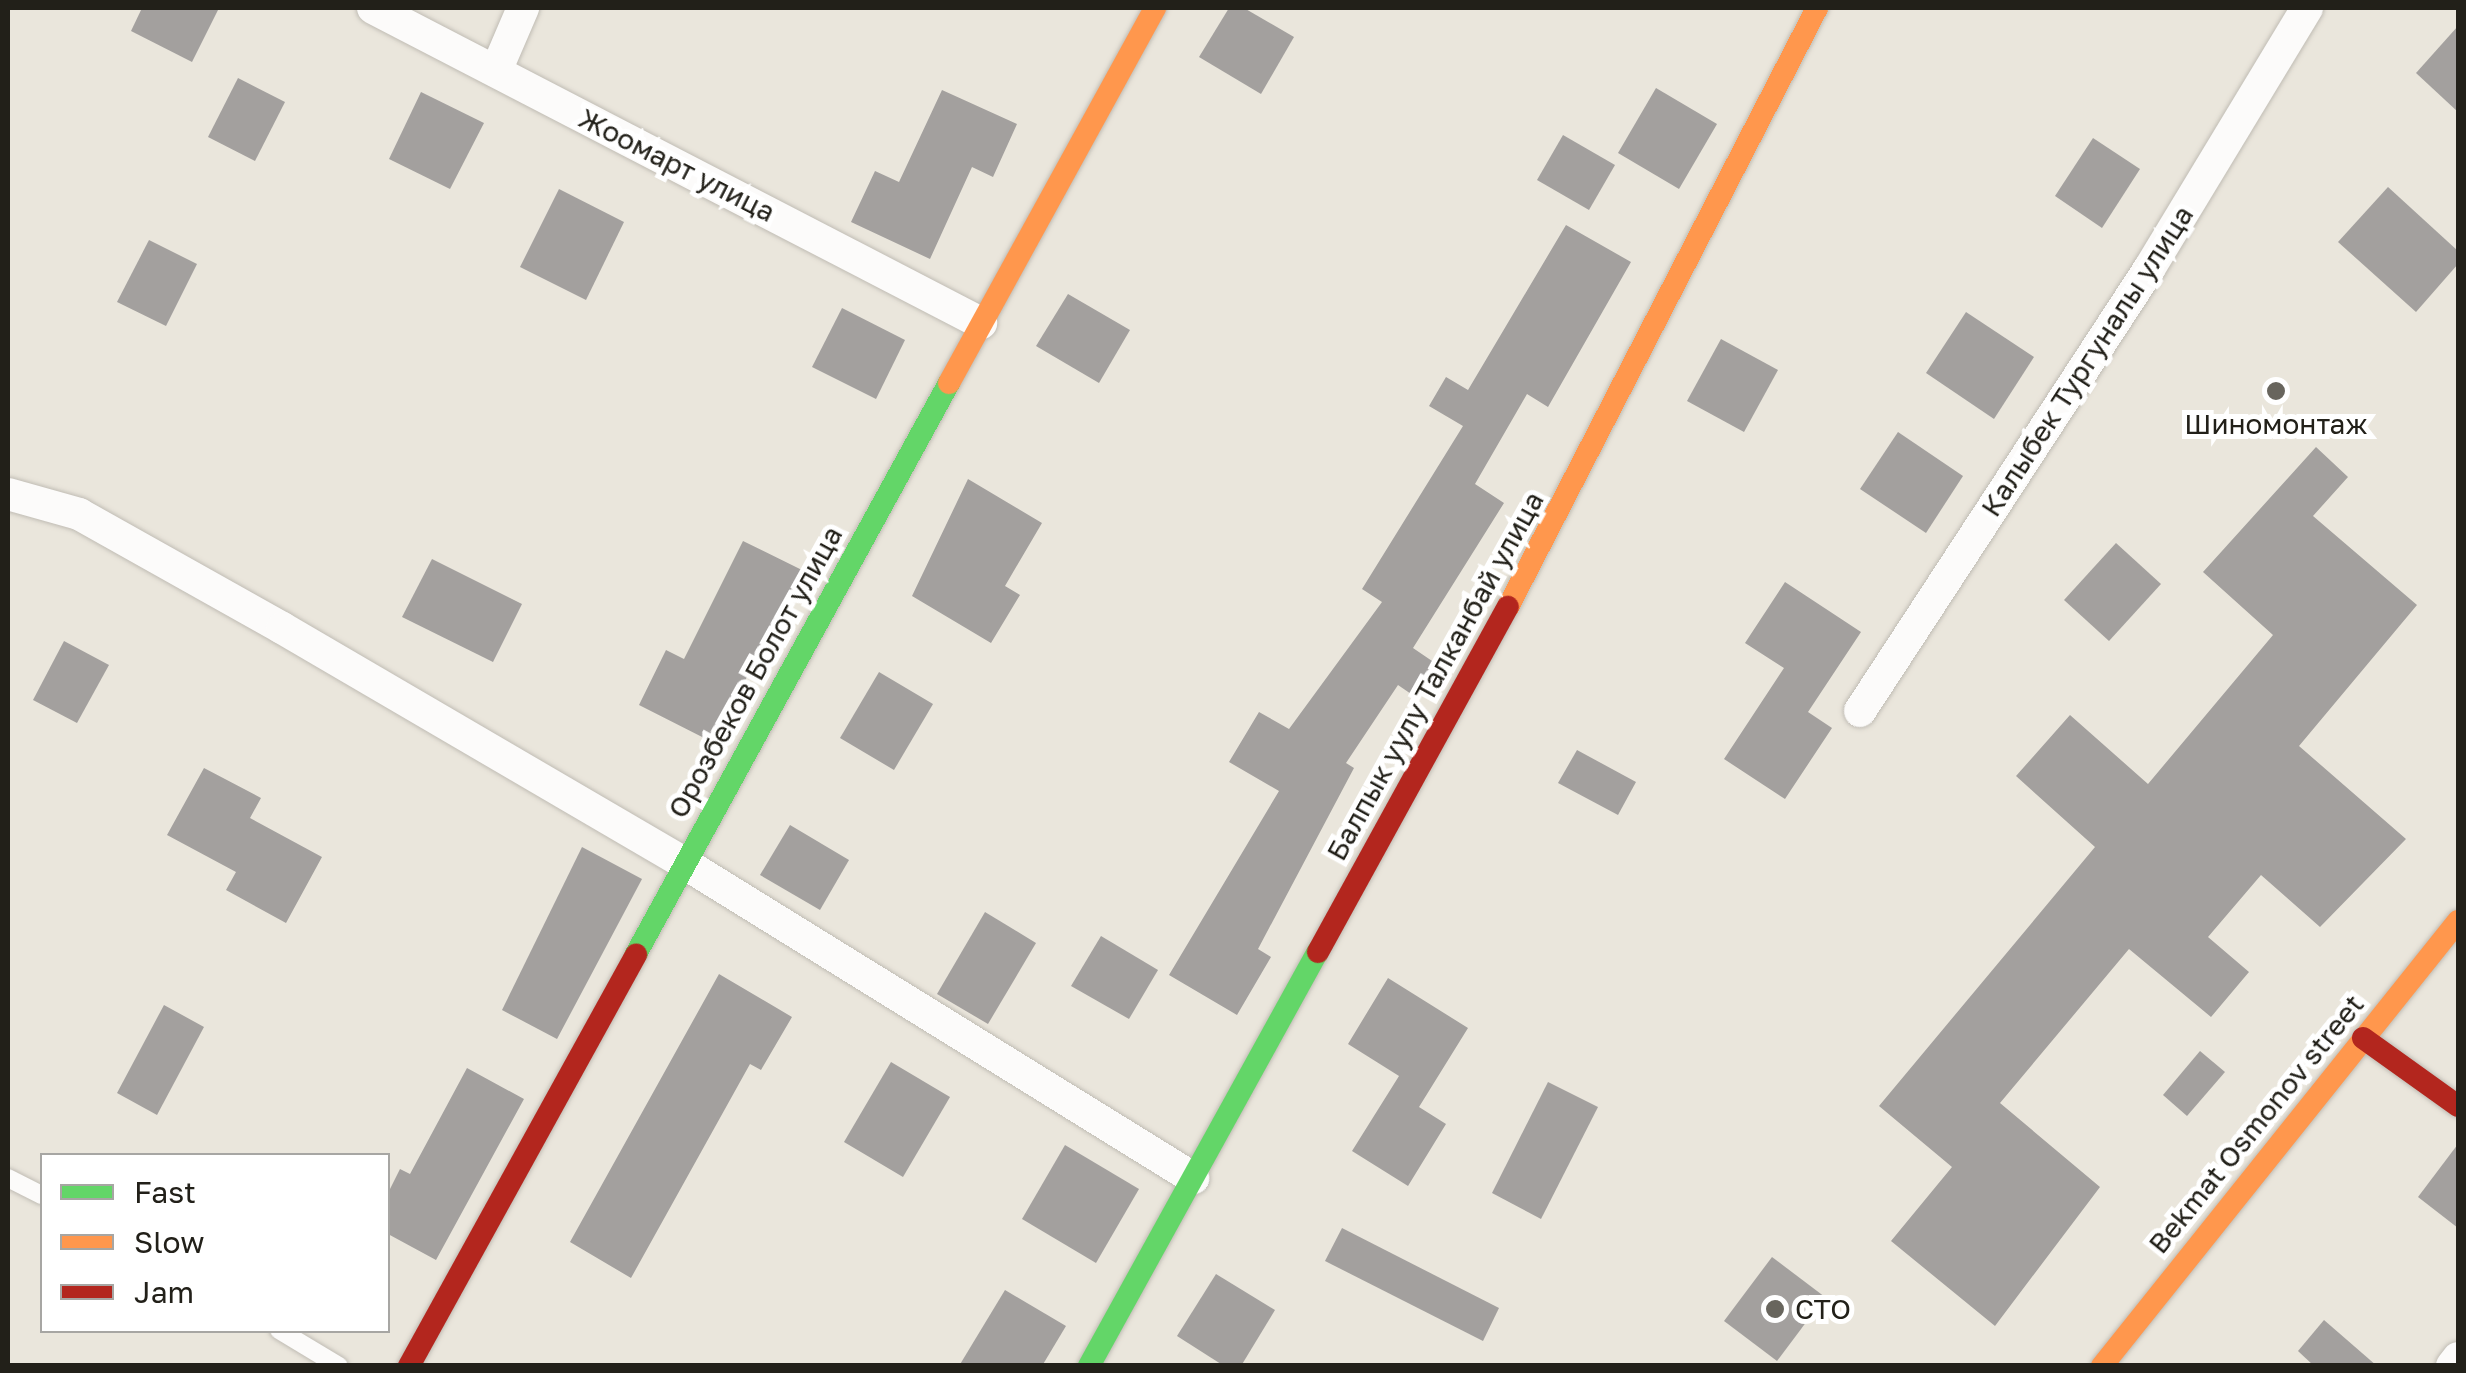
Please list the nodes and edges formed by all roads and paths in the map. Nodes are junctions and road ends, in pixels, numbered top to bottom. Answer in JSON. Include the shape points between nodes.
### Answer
{"nodes":[{"id":1,"x":373,"y":8,"type":"edge"},
{"id":2,"x":523,"y":8,"type":"edge"},
{"id":3,"x":1156,"y":8,"type":"edge"},
{"id":4,"x":1817,"y":8,"type":"edge"},
{"id":5,"x":2307,"y":8,"type":"edge"},
{"id":6,"x":496,"y":71,"type":"junction"},
{"id":7,"x":981,"y":323,"type":"junction"},
{"id":8,"x":8,"y":494,"type":"edge"},
{"id":9,"x":1860,"y":710,"type":"dead end"},
{"id":10,"x":684,"y":864,"type":"junction"},
{"id":11,"x":2458,"y":921,"type":"edge"},
{"id":12,"x":2363,"y":1038,"type":"junction"},
{"id":13,"x":2458,"y":1106,"type":"edge"},
{"id":14,"x":8,"y":1178,"type":"edge"},
{"id":15,"x":1193,"y":1178,"type":"junction"},
{"id":16,"x":40,"y":1194,"type":"edge"},
{"id":17,"x":284,"y":1333,"type":"edge"},
{"id":18,"x":2458,"y":1358,"type":"edge"},
{"id":19,"x":338,"y":1366,"type":"edge"},
{"id":20,"x":409,"y":1366,"type":"edge"},
{"id":21,"x":1089,"y":1366,"type":"edge"},
{"id":22,"x":2102,"y":1366,"type":"edge"},
{"id":23,"x":2452,"y":1366,"type":"edge"}],
"edges":[{"from":1,"to":6,"type":"street","name":"Жоомарт улица"},
{"from":2,"to":6,"type":"street"},
{"from":3,"to":7,"type":"main road","name":"Орозбеков Болот улица"},
{"from":4,"to":15,"type":"main road","name":"Балпык уулу Талканбай улица","via":[[1687,272]]},
{"from":5,"to":9,"type":"street","name":"Калыбек Тургуналы улица","via":[[2149,270]]},
{"from":6,"to":7,"type":"street","name":"Жоомарт улица"},
{"from":7,"to":10,"type":"main road","name":"Орозбеков Болот улица"},
{"from":8,"to":10,"type":"street","via":[[80,514]]},
{"from":10,"to":15,"type":"street"},
{"from":10,"to":20,"type":"main road","name":"Орозбеков Болот улица"},
{"from":11,"to":12,"type":"main road","name":"Bekmat Osmonov street"},
{"from":12,"to":13,"type":"main road"},
{"from":12,"to":22,"type":"main road","name":"Bekmat Osmonov street"},
{"from":14,"to":16,"type":"lane"},
{"from":15,"to":21,"type":"main road","name":"Балпык уулу Талканбай улица"},
{"from":17,"to":19,"type":"lane"},
{"from":18,"to":23,"type":"street"}]}
